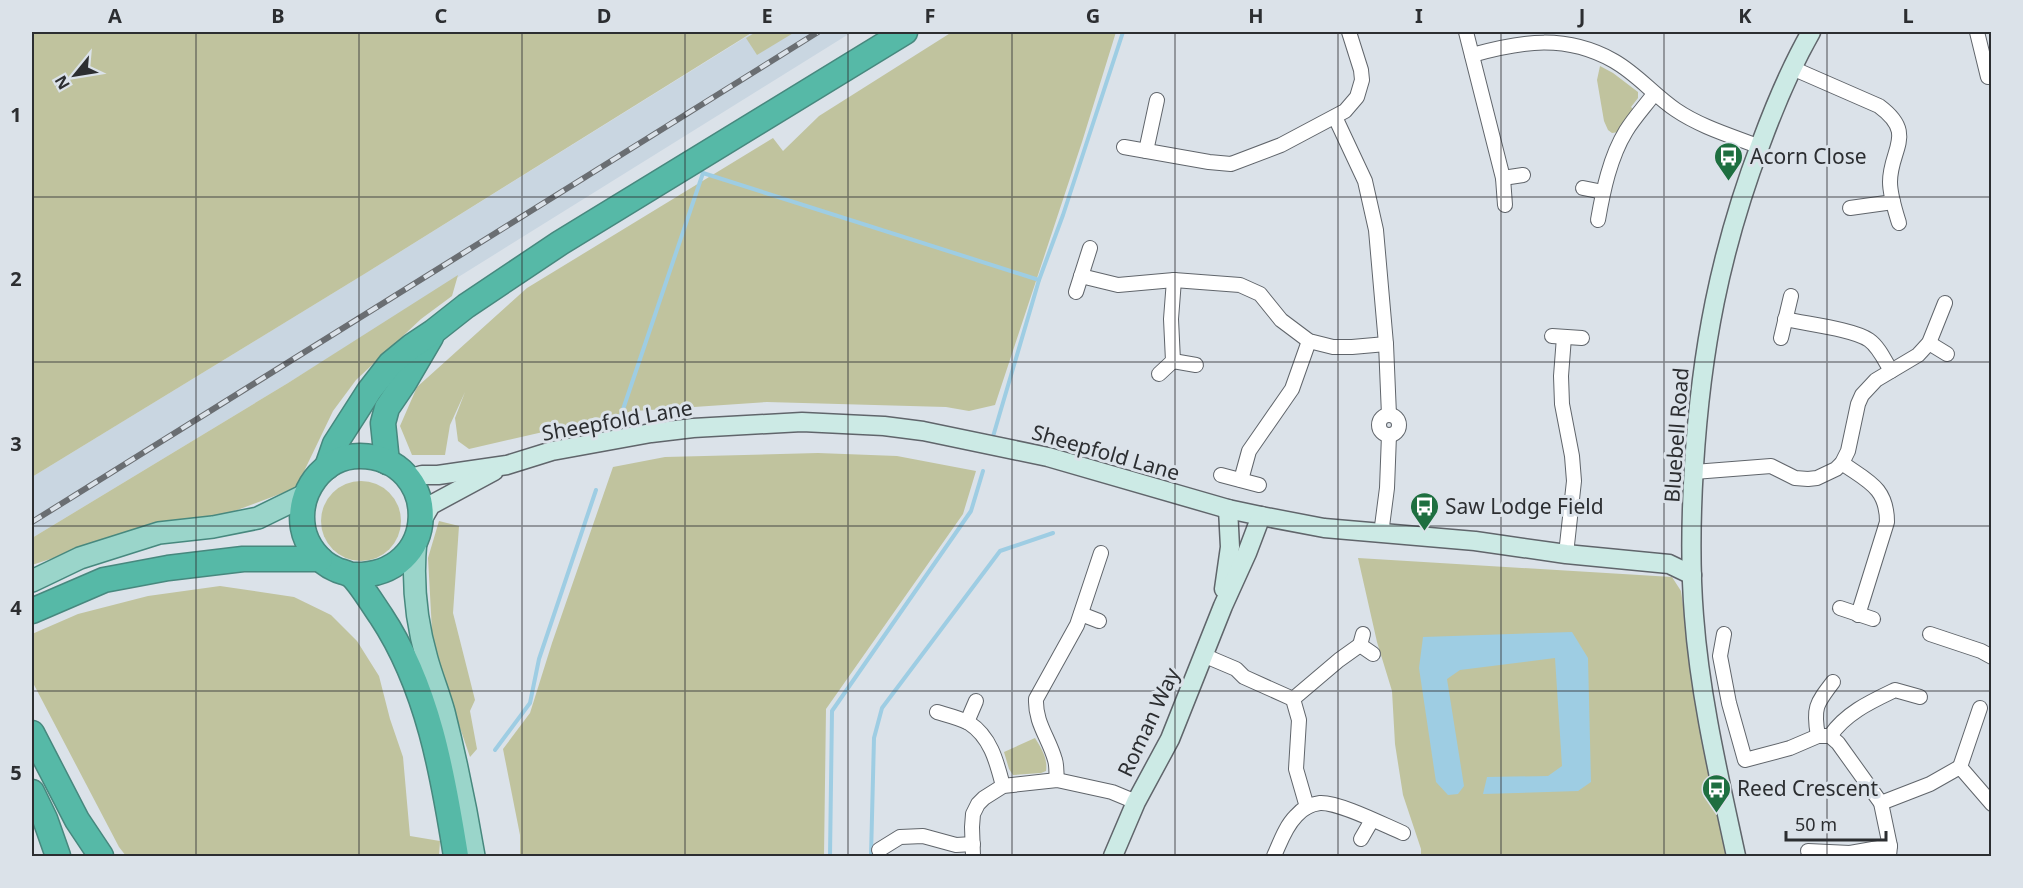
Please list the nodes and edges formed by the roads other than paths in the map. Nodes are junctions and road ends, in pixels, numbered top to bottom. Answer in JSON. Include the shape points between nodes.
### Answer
{"nodes":[{"id":1,"x":905,"y":32,"type":"edge"},
{"id":2,"x":1349,"y":32,"type":"edge"},
{"id":3,"x":1466,"y":32,"type":"edge"},
{"id":4,"x":1811,"y":32,"type":"edge"},
{"id":5,"x":1977,"y":32,"type":"edge"},
{"id":6,"x":1550,"y":36,"type":"edge"},
{"id":7,"x":1987,"y":52,"type":"edge"},
{"id":8,"x":1472,"y":55,"type":"junction"},
{"id":9,"x":1792,"y":68,"type":"junction"},
{"id":10,"x":1988,"y":77,"type":"dead end"},
{"id":11,"x":1654,"y":94,"type":"junction"},
{"id":12,"x":1157,"y":100,"type":"dead end"},
{"id":13,"x":1335,"y":117,"type":"junction"},
{"id":14,"x":1124,"y":147,"type":"dead end"},
{"id":15,"x":1760,"y":147,"type":"junction"},
{"id":16,"x":1146,"y":151,"type":"junction"},
{"id":17,"x":1523,"y":175,"type":"dead end"},
{"id":18,"x":1503,"y":178,"type":"junction"},
{"id":19,"x":1583,"y":188,"type":"dead end"},
{"id":20,"x":1603,"y":192,"type":"junction"},
{"id":21,"x":1893,"y":202,"type":"junction"},
{"id":22,"x":1505,"y":205,"type":"dead end"},
{"id":23,"x":1850,"y":208,"type":"dead end"},
{"id":24,"x":1598,"y":220,"type":"dead end"},
{"id":25,"x":1899,"y":223,"type":"dead end"},
{"id":26,"x":1090,"y":248,"type":"dead end"},
{"id":27,"x":1081,"y":276,"type":"junction"},
{"id":28,"x":1174,"y":280,"type":"junction"},
{"id":29,"x":1076,"y":292,"type":"dead end"},
{"id":30,"x":1791,"y":296,"type":"dead end"},
{"id":31,"x":1945,"y":303,"type":"dead end"},
{"id":32,"x":1785,"y":319,"type":"junction"},
{"id":33,"x":433,"y":332,"type":"junction"},
{"id":34,"x":1582,"y":338,"type":"dead end"},
{"id":35,"x":1781,"y":338,"type":"dead end"},
{"id":36,"x":1309,"y":341,"type":"junction"},
{"id":37,"x":1929,"y":343,"type":"junction"},
{"id":38,"x":1386,"y":344,"type":"junction"},
{"id":39,"x":1947,"y":354,"type":"dead end"},
{"id":40,"x":1173,"y":361,"type":"junction"},
{"id":41,"x":1196,"y":365,"type":"dead end"},
{"id":42,"x":1891,"y":371,"type":"junction"},
{"id":43,"x":1159,"y":374,"type":"dead end"},
{"id":44,"x":387,"y":462,"type":"junction"},
{"id":45,"x":1842,"y":463,"type":"junction"},
{"id":46,"x":507,"y":465,"type":"junction"},
{"id":47,"x":327,"y":466,"type":"junction"},
{"id":48,"x":1694,"y":472,"type":"junction"},
{"id":49,"x":1221,"y":475,"type":"dead end"},
{"id":50,"x":408,"y":479,"type":"junction"},
{"id":51,"x":1240,"y":480,"type":"junction"},
{"id":52,"x":1259,"y":485,"type":"dead end"},
{"id":53,"x":305,"y":495,"type":"junction"},
{"id":54,"x":1228,"y":509,"type":"junction"},
{"id":55,"x":1261,"y":516,"type":"junction"},
{"id":56,"x":418,"y":531,"type":"junction"},
{"id":57,"x":1381,"y":534,"type":"junction"},
{"id":58,"x":1101,"y":553,"type":"dead end"},
{"id":59,"x":1566,"y":554,"type":"junction"},
{"id":60,"x":320,"y":559,"type":"junction"},
{"id":61,"x":351,"y":575,"type":"junction"},
{"id":62,"x":1692,"y":575,"type":"junction"},
{"id":63,"x":32,"y":581,"type":"edge"},
{"id":64,"x":1223,"y":606,"type":"junction"},
{"id":65,"x":1840,"y":608,"type":"dead end"},
{"id":66,"x":32,"y":611,"type":"edge"},
{"id":67,"x":1081,"y":614,"type":"junction"},
{"id":68,"x":1858,"y":615,"type":"junction"},
{"id":69,"x":1873,"y":619,"type":"dead end"},
{"id":70,"x":1099,"y":621,"type":"dead end"},
{"id":71,"x":1724,"y":634,"type":"dead end"},
{"id":72,"x":1930,"y":634,"type":"dead end"},
{"id":73,"x":1373,"y":654,"type":"dead end"},
{"id":74,"x":1203,"y":655,"type":"junction"},
{"id":75,"x":1992,"y":657,"type":"edge"},
{"id":76,"x":1833,"y":682,"type":"dead end"},
{"id":77,"x":1920,"y":697,"type":"dead end"},
{"id":78,"x":1293,"y":699,"type":"junction"},
{"id":79,"x":976,"y":701,"type":"dead end"},
{"id":80,"x":1980,"y":708,"type":"dead end"},
{"id":81,"x":937,"y":712,"type":"dead end"},
{"id":82,"x":968,"y":722,"type":"junction"},
{"id":83,"x":32,"y":733,"type":"edge"},
{"id":84,"x":1824,"y":736,"type":"junction"},
{"id":85,"x":1960,"y":767,"type":"junction"},
{"id":86,"x":1057,"y":780,"type":"junction"},
{"id":87,"x":1003,"y":786,"type":"junction"},
{"id":88,"x":32,"y":792,"type":"edge"},
{"id":89,"x":1136,"y":802,"type":"junction"},
{"id":90,"x":1881,"y":803,"type":"junction"},
{"id":91,"x":1992,"y":804,"type":"edge"},
{"id":92,"x":1307,"y":807,"type":"junction"},
{"id":93,"x":45,"y":819,"type":"junction"},
{"id":94,"x":77,"y":820,"type":"junction"},
{"id":95,"x":1372,"y":820,"type":"junction"},
{"id":96,"x":1403,"y":833,"type":"dead end"},
{"id":97,"x":1361,"y":839,"type":"dead end"},
{"id":98,"x":879,"y":850,"type":"dead end"},
{"id":99,"x":973,"y":850,"type":"edge"},
{"id":100,"x":1808,"y":851,"type":"dead end"},
{"id":101,"x":1890,"y":851,"type":"edge"},
{"id":102,"x":58,"y":856,"type":"edge"},
{"id":103,"x":63,"y":856,"type":"edge"},
{"id":104,"x":93,"y":856,"type":"edge"},
{"id":105,"x":101,"y":856,"type":"edge"},
{"id":106,"x":456,"y":856,"type":"edge"},
{"id":107,"x":474,"y":856,"type":"edge"},
{"id":108,"x":1113,"y":856,"type":"edge"},
{"id":109,"x":1274,"y":856,"type":"edge"},
{"id":110,"x":1736,"y":856,"type":"edge"}],
"edges":[{"from":1,"to":33,"type":"highway","via":[[560,243]]},
{"from":2,"to":13,"type":"street","via":[[1362,80],[1353,104]]},
{"from":3,"to":8,"type":"street"},
{"from":4,"to":9,"type":"street","name":"Bluebell Road"},
{"from":5,"to":7,"type":"street"},
{"from":6,"to":8,"type":"street"},
{"from":6,"to":11,"type":"street","via":[[1614,62]]},
{"from":7,"to":10,"type":"street"},
{"from":8,"to":18,"type":"street"},
{"from":9,"to":15,"type":"street","name":"Bluebell Road"},
{"from":9,"to":21,"type":"street","via":[[1889,114],[1900,143],[1891,175]]},
{"from":11,"to":15,"type":"street","via":[[1694,120]]},
{"from":11,"to":20,"type":"street","via":[[1623,137]]},
{"from":12,"to":16,"type":"street"},
{"from":13,"to":16,"type":"street","via":[[1281,145],[1231,164]]},
{"from":13,"to":38,"type":"street","via":[[1369,196],[1376,230]]},
{"from":14,"to":16,"type":"street"},
{"from":15,"to":48,"type":"street","name":"Bluebell Road","via":[[1735,217],[1716,292],[1702,371]]},
{"from":17,"to":18,"type":"street"},
{"from":18,"to":22,"type":"street"},
{"from":19,"to":20,"type":"street"},
{"from":20,"to":24,"type":"street"},
{"from":21,"to":23,"type":"street"},
{"from":21,"to":25,"type":"street"},
{"from":26,"to":27,"type":"street"},
{"from":27,"to":28,"type":"street","via":[[1118,285]]},
{"from":27,"to":29,"type":"street"},
{"from":28,"to":36,"type":"street","via":[[1251,289],[1281,320]]},
{"from":28,"to":40,"type":"street","via":[[1170,319]]},
{"from":30,"to":32,"type":"street"},
{"from":31,"to":37,"type":"street"},
{"from":32,"to":35,"type":"street"},
{"from":32,"to":42,"type":"street","via":[[1857,334],[1878,349]]},
{"from":33,"to":44,"type":"highway","via":[[387,408],[383,423]]},
{"from":33,"to":47,"type":"highway","via":[[382,373],[335,444]]},
{"from":34,"to":59,"type":"street","via":[[1558,337],[1562,404],[1574,481]]},
{"from":36,"to":38,"type":"street","via":[[1342,347]]},
{"from":36,"to":51,"type":"street","via":[[1292,389],[1249,451]]},
{"from":37,"to":39,"type":"street"},
{"from":37,"to":42,"type":"street","via":[[1918,355]]},
{"from":38,"to":57,"type":"street","via":[[1389,415],[1399,427],[1389,435]]},
{"from":40,"to":41,"type":"street"},
{"from":40,"to":43,"type":"street"},
{"from":42,"to":45,"type":"street","via":[[1862,395]]},
{"from":44,"to":47,"type":"highway","via":[[356,456]]},
{"from":44,"to":50,"type":"highway"},
{"from":45,"to":48,"type":"street","via":[[1828,474],[1808,479],[1795,478],[1771,465]]},
{"from":45,"to":68,"type":"street","via":[[1875,486],[1887,508],[1887,522]]},
{"from":46,"to":50,"type":"street","name":"Sheepfold Lane"},
{"from":46,"to":54,"type":"street","name":"Sheepfold Lane","via":[[552,452],[693,428],[802,422],[884,426],[1048,457]]},
{"from":46,"to":56,"type":"street","name":"Sheepfold Lane","via":[[431,505]]},
{"from":47,"to":53,"type":"highway"},
{"from":48,"to":62,"type":"street","name":"Bluebell Road"},
{"from":49,"to":51,"type":"street"},
{"from":50,"to":56,"type":"highway","via":[[420,507]]},
{"from":51,"to":52,"type":"street"},
{"from":53,"to":60,"type":"highway","via":[[303,530]]},
{"from":53,"to":63,"type":"main road","via":[[258,518],[159,533],[80,558]]},
{"from":54,"to":55,"type":"street","name":"Sheepfold Lane"},
{"from":54,"to":64,"type":"street","name":"Roman Way","via":[[1230,547]]},
{"from":55,"to":57,"type":"street","name":"Sheepfold Lane"},
{"from":55,"to":64,"type":"street","name":"Roman Way"},
{"from":56,"to":61,"type":"highway","via":[[407,554],[396,565],[382,572]]},
{"from":56,"to":107,"type":"main road","via":[[413,567],[418,618],[456,765]]},
{"from":57,"to":59,"type":"street","name":"Sheepfold Lane","via":[[1475,541]]},
{"from":58,"to":67,"type":"street"},
{"from":59,"to":62,"type":"street","name":"Sheepfold Lane","via":[[1669,564]]},
{"from":60,"to":61,"type":"highway"},
{"from":60,"to":66,"type":"highway","via":[[243,559],[168,568],[104,580]]},
{"from":61,"to":106,"type":"highway","via":[[408,663],[441,770]]},
{"from":62,"to":110,"type":"street","name":"Bluebell Road","via":[[1705,711]]},
{"from":64,"to":74,"type":"street","name":"Roman Way"},
{"from":65,"to":68,"type":"street"},
{"from":67,"to":70,"type":"street"},
{"from":67,"to":86,"type":"street","via":[[1036,699],[1035,711],[1055,761]]},
{"from":68,"to":69,"type":"street"},
{"from":71,"to":84,"type":"street","via":[[1720,656],[1745,760]]},
{"from":72,"to":75,"type":"street"},
{"from":73,"to":78,"type":"street","via":[[1362,639]]},
{"from":74,"to":78,"type":"street"},
{"from":74,"to":89,"type":"street","name":"Roman Way","via":[[1170,739]]},
{"from":76,"to":84,"type":"street","via":[[1817,703],[1815,718]]},
{"from":77,"to":84,"type":"street","via":[[1895,690],[1840,722]]},
{"from":78,"to":92,"type":"street","via":[[1299,720],[1296,769]]},
{"from":79,"to":82,"type":"street"},
{"from":80,"to":85,"type":"street"},
{"from":81,"to":82,"type":"street"},
{"from":82,"to":87,"type":"street","via":[[981,733],[992,751]]},
{"from":83,"to":94,"type":"highway"},
{"from":84,"to":90,"type":"street","via":[[1838,743]]},
{"from":85,"to":90,"type":"street"},
{"from":85,"to":91,"type":"street"},
{"from":86,"to":87,"type":"street"},
{"from":86,"to":89,"type":"street","via":[[1112,792]]},
{"from":87,"to":99,"type":"street","via":[[978,804],[973,814]]},
{"from":88,"to":93,"type":"highway"},
{"from":89,"to":108,"type":"street","name":"Roman Way"},
{"from":90,"to":101,"type":"street"},
{"from":92,"to":95,"type":"street","via":[[1320,803],[1335,805]]},
{"from":92,"to":109,"type":"street","via":[[1296,814]]},
{"from":93,"to":102,"type":"highway"},
{"from":93,"to":103,"type":"main road"},
{"from":94,"to":104,"type":"main road"},
{"from":94,"to":105,"type":"highway"},
{"from":95,"to":96,"type":"street"},
{"from":95,"to":97,"type":"street"},
{"from":98,"to":99,"type":"street","via":[[900,837],[923,836]]},
{"from":100,"to":101,"type":"street"}]}
